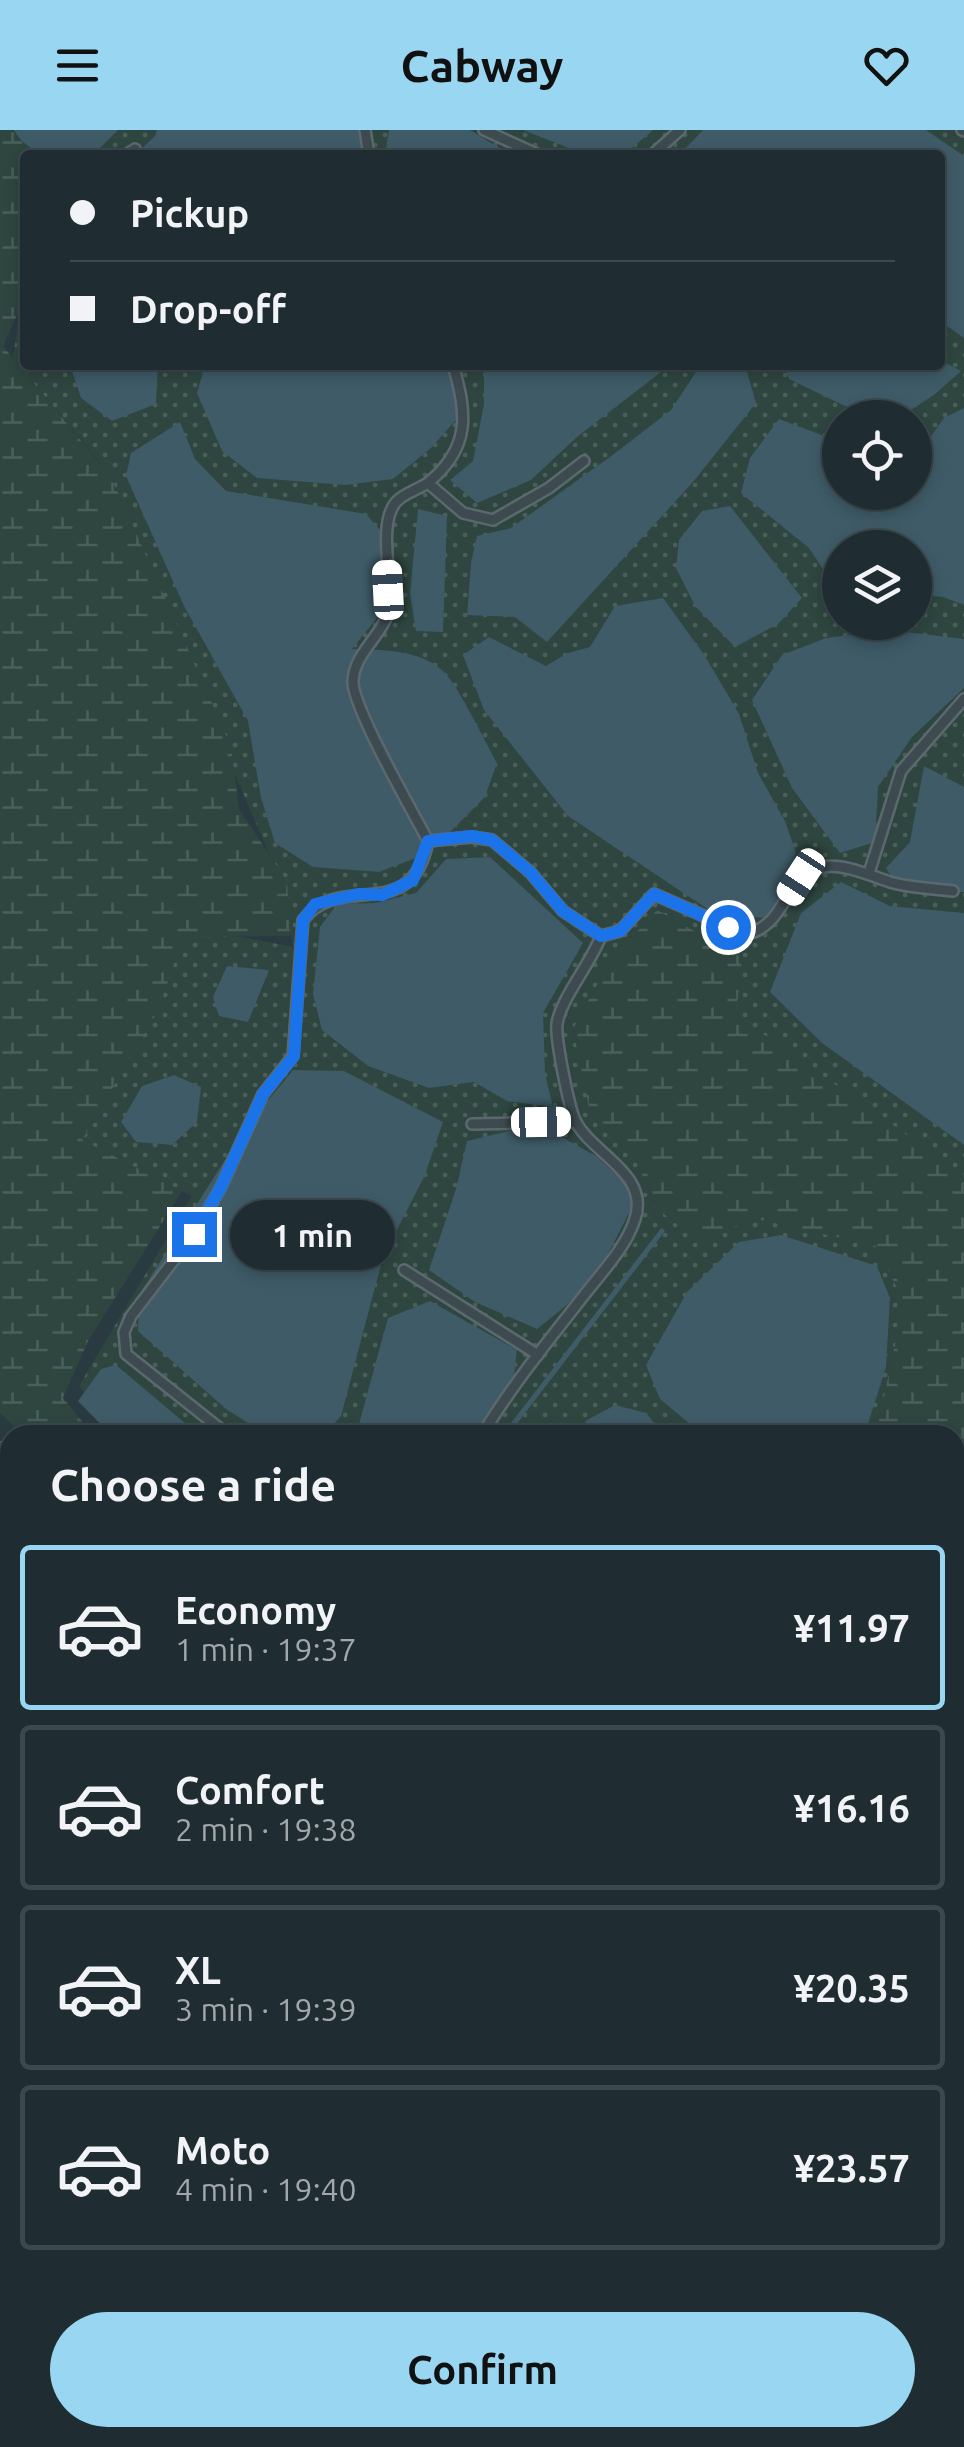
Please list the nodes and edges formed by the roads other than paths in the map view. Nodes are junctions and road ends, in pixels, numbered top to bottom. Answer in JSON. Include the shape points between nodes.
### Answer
{"nodes":[{"id":1,"x":484,"y":130,"type":"edge"},
{"id":2,"x":680,"y":130,"type":"edge"},
{"id":3,"x":528,"y":150,"type":"edge"},
{"id":4,"x":658,"y":150,"type":"edge"},
{"id":5,"x":454,"y":370,"type":"edge"},
{"id":6,"x":584,"y":461,"type":"dead end"},
{"id":7,"x":428,"y":483,"type":"junction"},
{"id":8,"x":964,"y":700,"type":"edge"},
{"id":9,"x":428,"y":841,"type":"junction"},
{"id":10,"x":870,"y":873,"type":"junction"},
{"id":11,"x":953,"y":891,"type":"dead end"},
{"id":12,"x":601,"y":936,"type":"junction"},
{"id":13,"x":576,"y":1122,"type":"junction"},
{"id":14,"x":472,"y":1124,"type":"dead end"},
{"id":15,"x":404,"y":1270,"type":"dead end"},
{"id":16,"x":538,"y":1355,"type":"junction"},
{"id":17,"x":215,"y":1425,"type":"edge"},
{"id":18,"x":489,"y":1425,"type":"edge"}],
"edges":[{"from":1,"to":3,"type":"lane"},
{"from":2,"to":4,"type":"lane"},
{"from":5,"to":7,"type":"lane","via":[[465,406],[463,432],[450,460]]},
{"from":6,"to":7,"type":"lane","via":[[493,520],[462,513]]},
{"from":7,"to":9,"type":"lane","via":[[396,502],[389,610],[352,684]]},
{"from":8,"to":10,"type":"lane","via":[[901,771]]},
{"from":9,"to":12,"type":"lane","via":[[492,840],[563,911]]},
{"from":9,"to":17,"type":"lane","via":[[413,880],[382,895],[315,904],[303,920],[294,1056],[263,1094],[194,1234],[124,1332],[126,1354]]},
{"from":10,"to":11,"type":"lane"},
{"from":10,"to":12,"type":"lane","via":[[816,869],[801,877],[776,916],[754,932],[654,894],[620,931]]},
{"from":12,"to":13,"type":"lane","via":[[556,1023]]},
{"from":13,"to":14,"type":"lane"},
{"from":13,"to":16,"type":"lane","via":[[632,1182],[636,1217],[623,1245]]},
{"from":15,"to":16,"type":"lane"},
{"from":16,"to":18,"type":"lane"}]}
